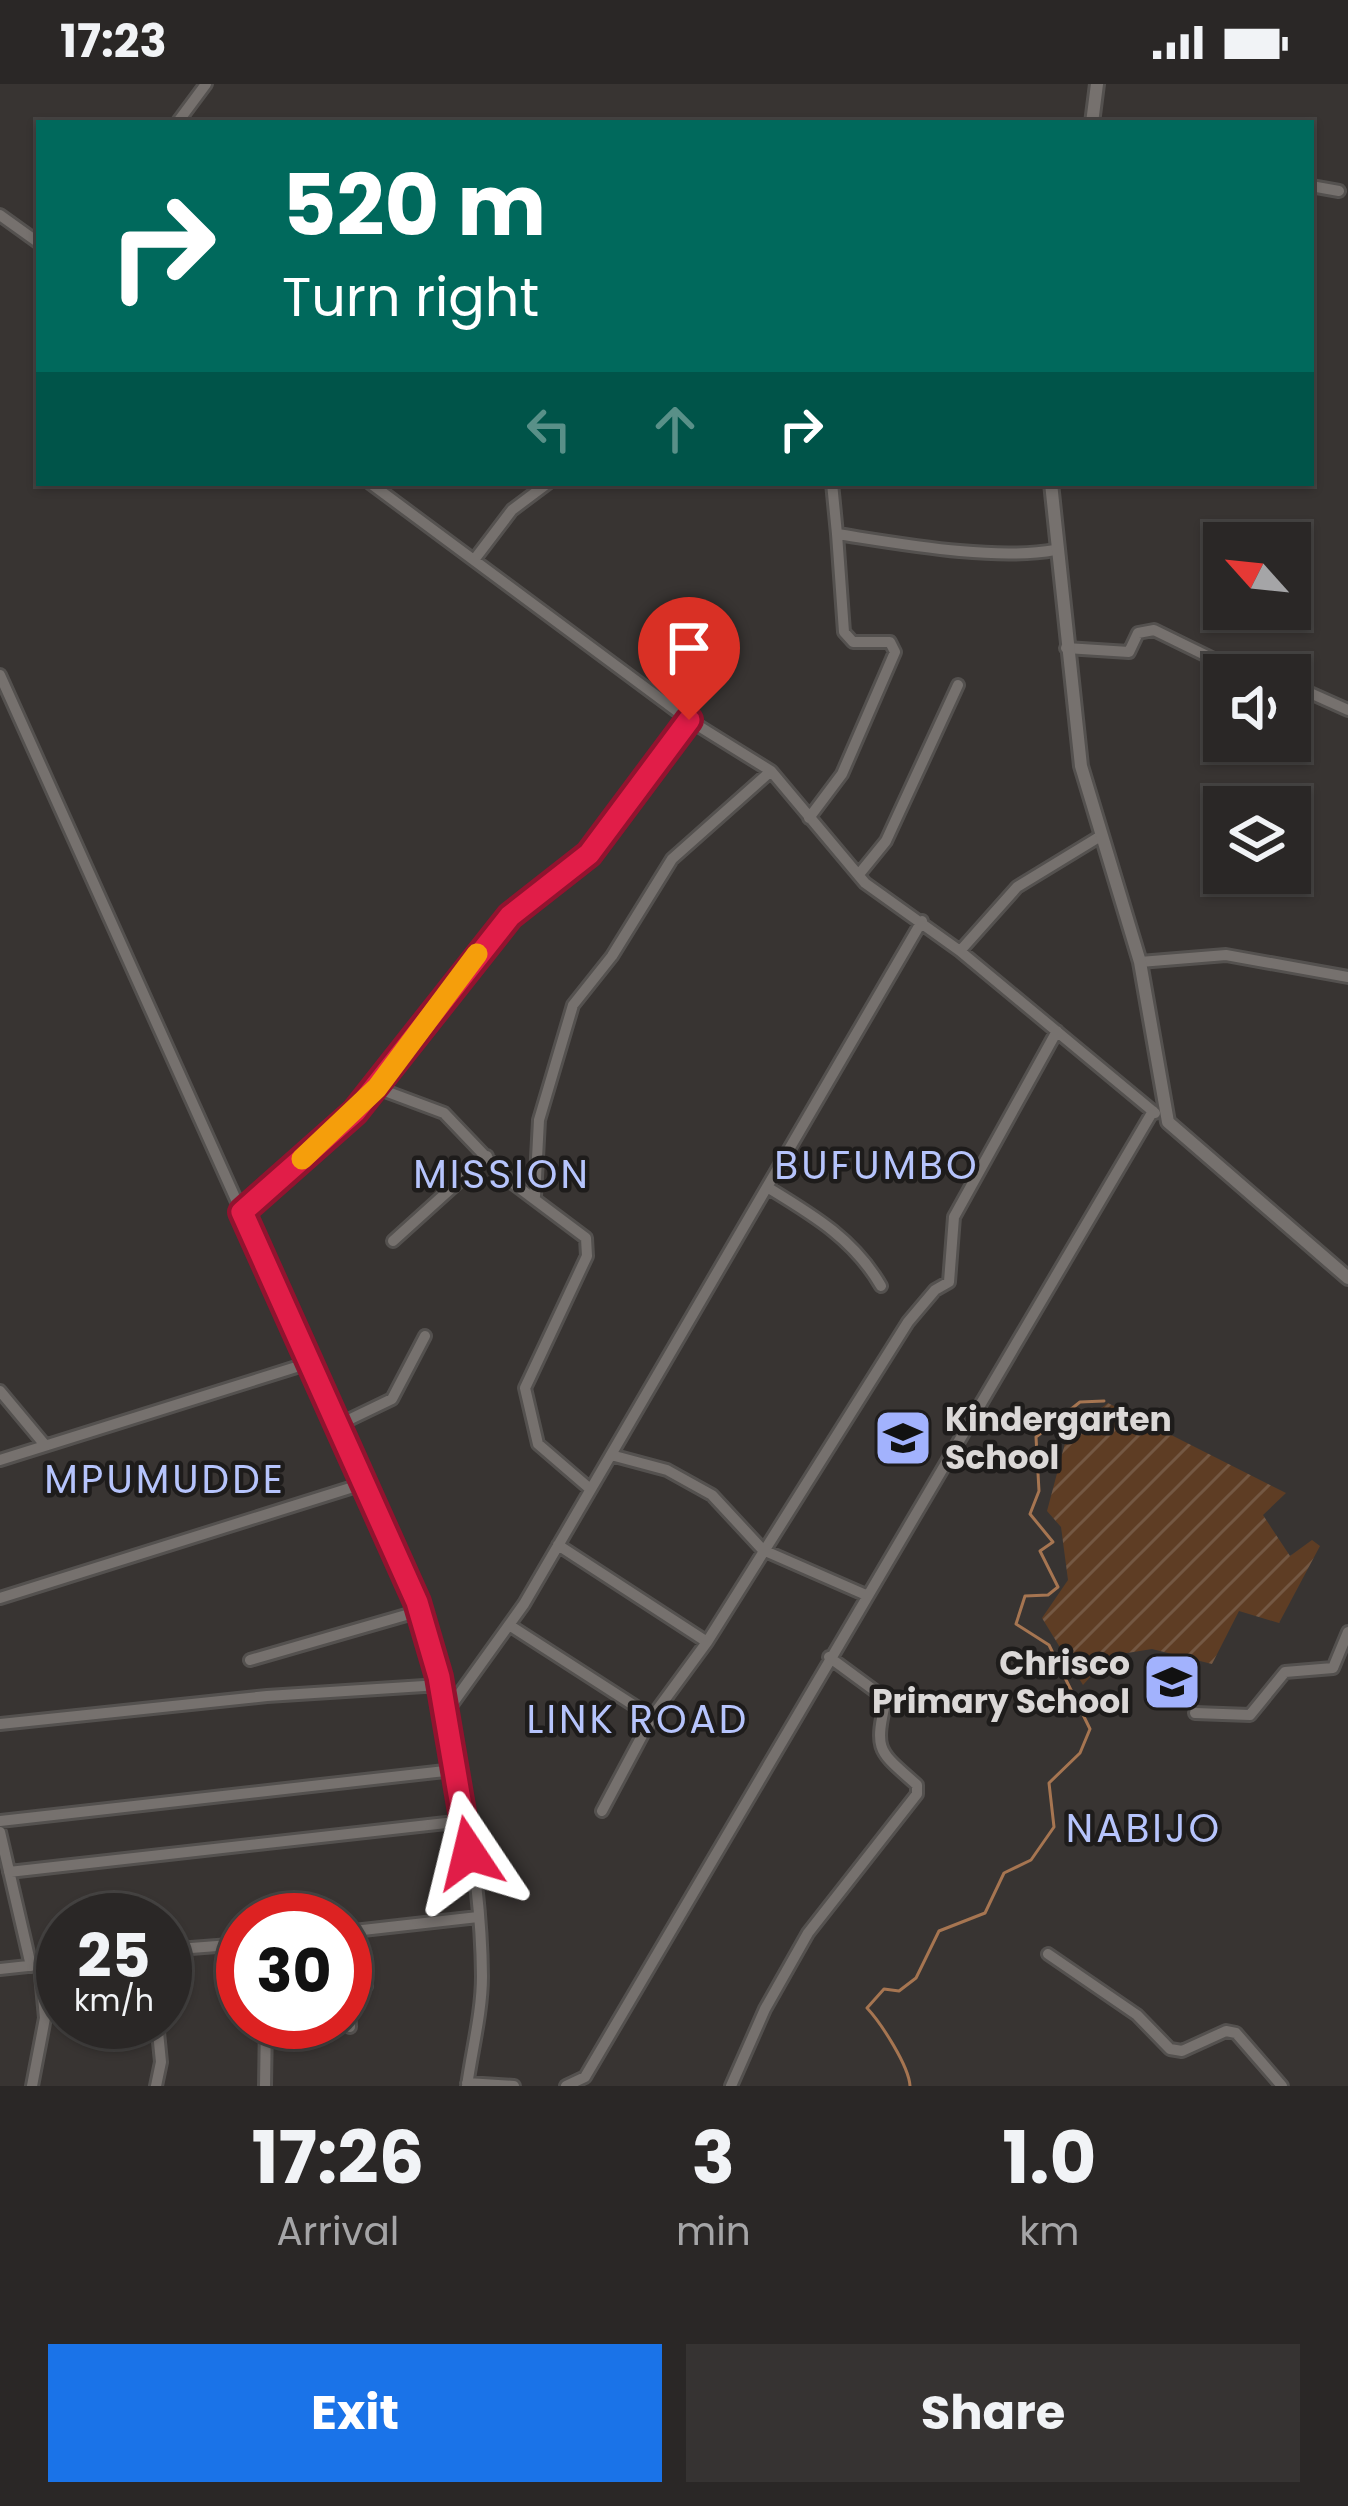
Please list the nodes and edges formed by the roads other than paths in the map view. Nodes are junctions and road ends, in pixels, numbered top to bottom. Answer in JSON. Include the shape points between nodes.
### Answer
{"nodes":[{"id":1,"x":206,"y":84,"type":"edge"},
{"id":2,"x":1096,"y":84,"type":"edge"},
{"id":3,"x":179,"y":120,"type":"edge"},
{"id":4,"x":1092,"y":120,"type":"edge"},
{"id":5,"x":1314,"y":187,"type":"edge"},
{"id":6,"x":1340,"y":191,"type":"dead end"},
{"id":7,"x":0,"y":215,"type":"edge"},
{"id":8,"x":36,"y":242,"type":"edge"},
{"id":9,"x":374,"y":486,"type":"edge"},
{"id":10,"x":544,"y":486,"type":"edge"},
{"id":11,"x":832,"y":486,"type":"edge"},
{"id":12,"x":1051,"y":486,"type":"edge"},
{"id":13,"x":837,"y":534,"type":"junction"},
{"id":14,"x":1055,"y":550,"type":"junction"},
{"id":15,"x":474,"y":560,"type":"junction"},
{"id":16,"x":1066,"y":648,"type":"junction"},
{"id":17,"x":1203,"y":654,"type":"edge"},
{"id":18,"x":0,"y":675,"type":"edge"},
{"id":19,"x":958,"y":686,"type":"dead end"},
{"id":20,"x":1311,"y":693,"type":"edge"},
{"id":21,"x":1348,"y":710,"type":"edge"},
{"id":22,"x":689,"y":720,"type":"junction"},
{"id":23,"x":771,"y":771,"type":"junction"},
{"id":24,"x":809,"y":818,"type":"junction"},
{"id":25,"x":1099,"y":837,"type":"junction"},
{"id":26,"x":860,"y":873,"type":"junction"},
{"id":27,"x":922,"y":921,"type":"junction"},
{"id":28,"x":960,"y":951,"type":"junction"},
{"id":29,"x":1140,"y":962,"type":"junction"},
{"id":30,"x":1348,"y":977,"type":"edge"},
{"id":31,"x":1057,"y":1031,"type":"junction"},
{"id":32,"x":377,"y":1088,"type":"junction"},
{"id":33,"x":1153,"y":1111,"type":"junction"},
{"id":34,"x":1168,"y":1121,"type":"junction"},
{"id":35,"x":487,"y":1156,"type":"junction"},
{"id":36,"x":767,"y":1187,"type":"junction"},
{"id":37,"x":535,"y":1196,"type":"junction"},
{"id":38,"x":242,"y":1212,"type":"junction"},
{"id":39,"x":393,"y":1241,"type":"dead end"},
{"id":40,"x":1348,"y":1278,"type":"edge"},
{"id":41,"x":881,"y":1286,"type":"dead end"},
{"id":42,"x":425,"y":1336,"type":"dead end"},
{"id":43,"x":309,"y":1364,"type":"junction"},
{"id":44,"x":0,"y":1391,"type":"edge"},
{"id":45,"x":338,"y":1425,"type":"junction"},
{"id":46,"x":45,"y":1445,"type":"junction"},
{"id":47,"x":611,"y":1455,"type":"junction"},
{"id":48,"x":0,"y":1460,"type":"edge"},
{"id":49,"x":366,"y":1483,"type":"junction"},
{"id":50,"x":589,"y":1488,"type":"junction"},
{"id":51,"x":558,"y":1545,"type":"junction"},
{"id":52,"x":763,"y":1550,"type":"junction"},
{"id":53,"x":866,"y":1595,"type":"junction"},
{"id":54,"x":0,"y":1598,"type":"edge"},
{"id":55,"x":420,"y":1611,"type":"junction"},
{"id":56,"x":509,"y":1624,"type":"junction"},
{"id":57,"x":1348,"y":1632,"type":"edge"},
{"id":58,"x":707,"y":1642,"type":"junction"},
{"id":59,"x":830,"y":1657,"type":"junction"},
{"id":60,"x":250,"y":1660,"type":"dead end"},
{"id":61,"x":440,"y":1685,"type":"junction"},
{"id":62,"x":1195,"y":1713,"type":"dead end"},
{"id":63,"x":445,"y":1714,"type":"junction"},
{"id":64,"x":652,"y":1717,"type":"junction"},
{"id":65,"x":0,"y":1724,"type":"edge"},
{"id":66,"x":454,"y":1770,"type":"junction"},
{"id":67,"x":602,"y":1811,"type":"dead end"},
{"id":68,"x":0,"y":1821,"type":"edge"},
{"id":69,"x":464,"y":1821,"type":"junction"},
{"id":70,"x":0,"y":1832,"type":"edge"},
{"id":71,"x":9,"y":1872,"type":"junction"},
{"id":72,"x":478,"y":1917,"type":"junction"},
{"id":73,"x":372,"y":1930,"type":"edge"},
{"id":74,"x":1048,"y":1954,"type":"dead end"},
{"id":75,"x":35,"y":1965,"type":"junction"},
{"id":76,"x":0,"y":1969,"type":"edge"},
{"id":77,"x":160,"y":2049,"type":"edge"},
{"id":78,"x":266,"y":2049,"type":"edge"},
{"id":79,"x":467,"y":2085,"type":"edge"},
{"id":80,"x":32,"y":2086,"type":"edge"},
{"id":81,"x":156,"y":2086,"type":"edge"},
{"id":82,"x":265,"y":2086,"type":"edge"},
{"id":83,"x":514,"y":2086,"type":"edge"},
{"id":84,"x":566,"y":2086,"type":"edge"},
{"id":85,"x":731,"y":2086,"type":"edge"},
{"id":86,"x":1282,"y":2086,"type":"edge"}],
"edges":[{"from":1,"to":3,"type":"street"},
{"from":2,"to":4,"type":"street"},
{"from":5,"to":6,"type":"street"},
{"from":7,"to":8,"type":"street"},
{"from":9,"to":15,"type":"street"},
{"from":10,"to":15,"type":"street","via":[[512,510]]},
{"from":11,"to":13,"type":"street"},
{"from":12,"to":14,"type":"street"},
{"from":13,"to":14,"type":"street","via":[[1000,557]]},
{"from":13,"to":24,"type":"street","via":[[844,632],[853,641],[890,642],[895,652],[842,774]]},
{"from":14,"to":16,"type":"street"},
{"from":15,"to":22,"type":"street"},
{"from":16,"to":17,"type":"street","via":[[1130,652],[1138,634],[1154,630]]},
{"from":16,"to":25,"type":"street"},
{"from":18,"to":38,"type":"street"},
{"from":19,"to":26,"type":"street","via":[[886,841]]},
{"from":20,"to":21,"type":"street"},
{"from":22,"to":23,"type":"street"},
{"from":22,"to":32,"type":"street","via":[[589,854],[478,952]]},
{"from":23,"to":24,"type":"street"},
{"from":23,"to":37,"type":"street","via":[[672,859],[573,1005],[539,1120]]},
{"from":24,"to":26,"type":"street"},
{"from":25,"to":28,"type":"street","via":[[1017,887]]},
{"from":25,"to":29,"type":"street"},
{"from":26,"to":27,"type":"street"},
{"from":27,"to":28,"type":"street"},
{"from":27,"to":36,"type":"street"},
{"from":28,"to":31,"type":"street"},
{"from":29,"to":30,"type":"street","via":[[1226,955]]},
{"from":29,"to":34,"type":"street"},
{"from":31,"to":33,"type":"street"},
{"from":31,"to":52,"type":"street","via":[[954,1217],[949,1282],[908,1322]]},
{"from":32,"to":35,"type":"street","via":[[434,1107]]},
{"from":32,"to":38,"type":"street"},
{"from":33,"to":34,"type":"street"},
{"from":33,"to":53,"type":"street"},
{"from":34,"to":40,"type":"street"},
{"from":35,"to":37,"type":"street"},
{"from":35,"to":39,"type":"street"},
{"from":36,"to":41,"type":"street","via":[[833,1227]]},
{"from":36,"to":47,"type":"street"},
{"from":37,"to":50,"type":"street","via":[[588,1247],[528,1374],[531,1427],[548,1458]]},
{"from":38,"to":43,"type":"street"},
{"from":42,"to":45,"type":"street","via":[[392,1399]]},
{"from":43,"to":45,"type":"street"},
{"from":43,"to":46,"type":"street"},
{"from":44,"to":46,"type":"street"},
{"from":45,"to":49,"type":"street"},
{"from":46,"to":48,"type":"street"},
{"from":47,"to":50,"type":"street"},
{"from":47,"to":52,"type":"street","via":[[652,1462],[712,1495]]},
{"from":49,"to":54,"type":"street"},
{"from":49,"to":55,"type":"street"},
{"from":50,"to":51,"type":"street"},
{"from":51,"to":56,"type":"street"},
{"from":51,"to":58,"type":"street"},
{"from":52,"to":53,"type":"street"},
{"from":52,"to":58,"type":"street"},
{"from":53,"to":59,"type":"street"},
{"from":55,"to":60,"type":"street"},
{"from":55,"to":61,"type":"street"},
{"from":56,"to":63,"type":"street"},
{"from":56,"to":64,"type":"street"},
{"from":57,"to":62,"type":"street","via":[[1333,1668],[1285,1672],[1250,1715]]},
{"from":58,"to":64,"type":"street"},
{"from":59,"to":84,"type":"street","via":[[585,2077]]},
{"from":59,"to":85,"type":"street","via":[[886,1699],[876,1741],[917,1794],[808,1933]]},
{"from":61,"to":63,"type":"street"},
{"from":61,"to":65,"type":"street"},
{"from":63,"to":66,"type":"street"},
{"from":64,"to":67,"type":"street"},
{"from":66,"to":68,"type":"street"},
{"from":66,"to":69,"type":"street"},
{"from":69,"to":71,"type":"street"},
{"from":69,"to":72,"type":"street"},
{"from":70,"to":71,"type":"street"},
{"from":71,"to":75,"type":"street"},
{"from":72,"to":73,"type":"street"},
{"from":72,"to":79,"type":"street","via":[[482,1977]]},
{"from":74,"to":86,"type":"street","via":[[1137,2015],[1170,2049],[1236,2033]]},
{"from":75,"to":76,"type":"street"},
{"from":75,"to":80,"type":"street","via":[[45,2018]]},
{"from":77,"to":81,"type":"street"},
{"from":78,"to":82,"type":"street"},
{"from":79,"to":83,"type":"street"}]}
